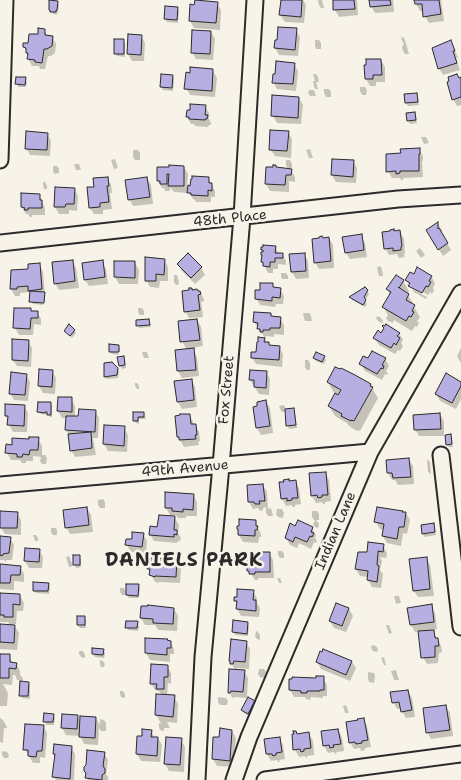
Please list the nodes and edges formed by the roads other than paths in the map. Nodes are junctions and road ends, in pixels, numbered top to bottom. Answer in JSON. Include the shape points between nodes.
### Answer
{"nodes":[{"id":1,"x":5,"y":0,"type":"edge"},
{"id":2,"x":255,"y":0,"type":"edge"},
{"id":3,"x":0,"y":160,"type":"edge"},
{"id":4,"x":461,"y":195,"type":"edge"},
{"id":5,"x":242,"y":218,"type":"junction"},
{"id":6,"x":0,"y":243,"type":"edge"},
{"id":7,"x":461,"y":293,"type":"edge"},
{"id":8,"x":370,"y":452,"type":"junction"},
{"id":9,"x":441,"y":455,"type":"dead end"},
{"id":10,"x":221,"y":466,"type":"junction"},
{"id":11,"x":0,"y":485,"type":"edge"},
{"id":12,"x":461,"y":627,"type":"edge"},
{"id":13,"x":461,"y":754,"type":"edge"},
{"id":14,"x":197,"y":780,"type":"edge"},
{"id":15,"x":234,"y":780,"type":"edge"},
{"id":16,"x":265,"y":780,"type":"edge"}],
"edges":[{"from":1,"to":3,"type":"street"},
{"from":2,"to":5,"type":"street","name":"Fox Street"},
{"from":4,"to":5,"type":"street","name":"48th Place"},
{"from":5,"to":6,"type":"street","name":"48th Place"},
{"from":5,"to":10,"type":"street","name":"Fox Street"},
{"from":7,"to":8,"type":"street","name":"Indian Lane"},
{"from":8,"to":10,"type":"street","name":"49th Avenue"},
{"from":8,"to":15,"type":"street","name":"Indian Lane","via":[[249,737]]},
{"from":9,"to":12,"type":"street"},
{"from":10,"to":11,"type":"street","name":"49th Avenue"},
{"from":10,"to":14,"type":"street","name":"Fox Street"},
{"from":13,"to":16,"type":"street"}]}
